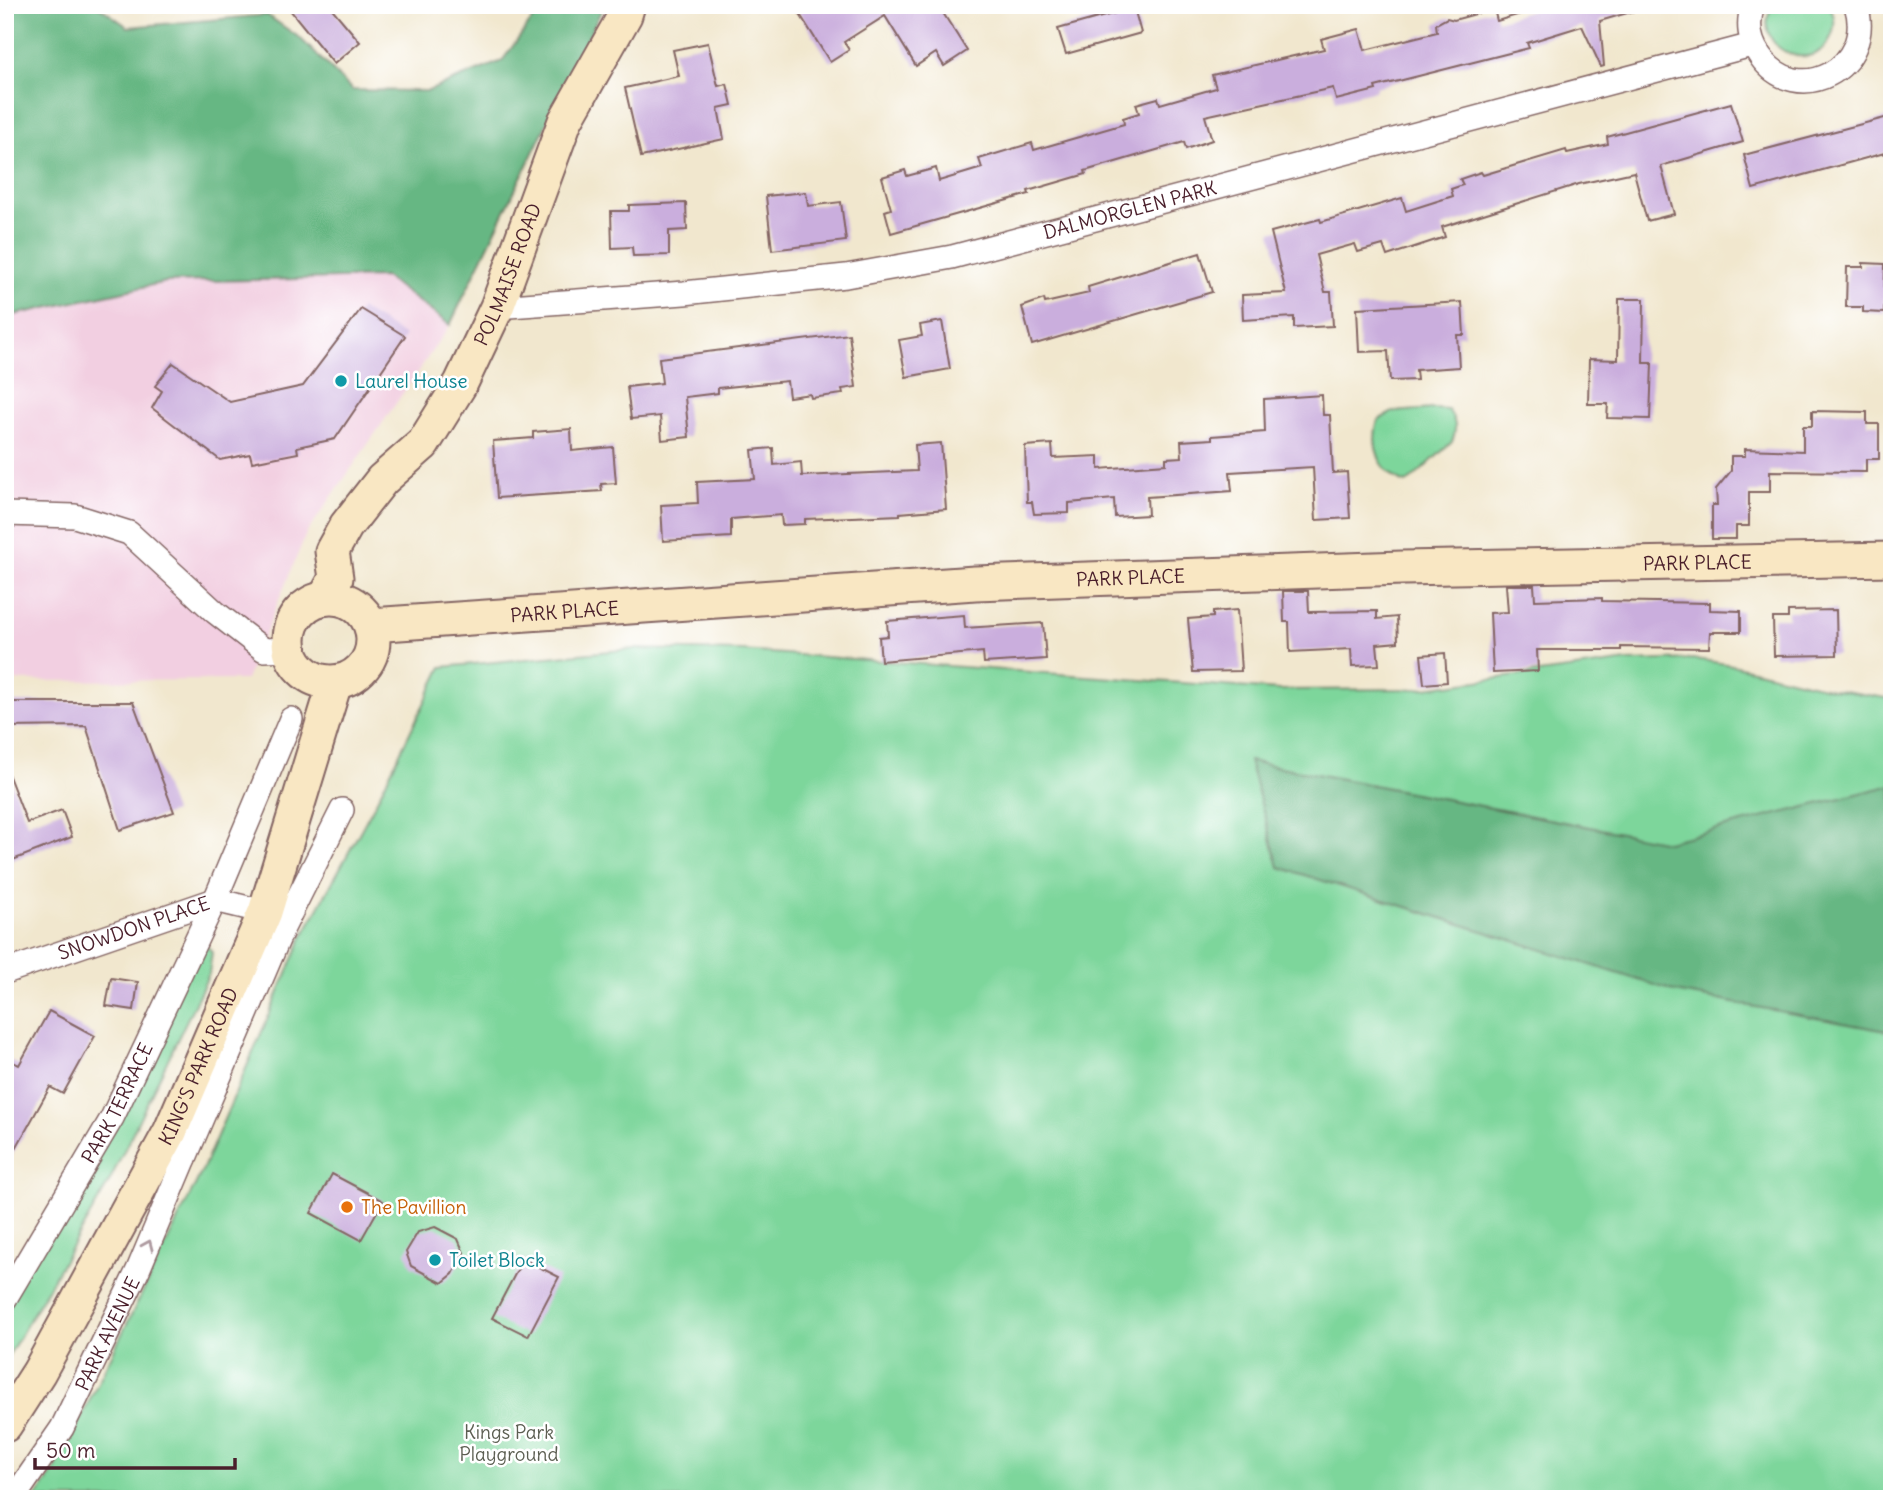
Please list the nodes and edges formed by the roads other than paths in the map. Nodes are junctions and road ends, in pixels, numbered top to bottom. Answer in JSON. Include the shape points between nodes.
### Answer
{"nodes":[{"id":1,"x":628,"y":5,"type":"edge"},
{"id":2,"x":1753,"y":5,"type":"edge"},
{"id":3,"x":1856,"y":5,"type":"edge"},
{"id":4,"x":1752,"y":45,"type":"junction"},
{"id":5,"x":496,"y":307,"type":"junction"},
{"id":6,"x":5,"y":514,"type":"edge"},
{"id":7,"x":1892,"y":559,"type":"edge"},
{"id":8,"x":325,"y":598,"type":"junction"},
{"id":9,"x":371,"y":625,"type":"junction"},
{"id":10,"x":289,"y":649,"type":"junction"},
{"id":11,"x":335,"y":683,"type":"junction"},
{"id":12,"x":290,"y":719,"type":"dead end"},
{"id":13,"x":342,"y":810,"type":"dead end"},
{"id":14,"x":215,"y":900,"type":"junction"},
{"id":15,"x":265,"y":912,"type":"junction"},
{"id":16,"x":5,"y":972,"type":"edge"},
{"id":17,"x":173,"y":1152,"type":"junction"},
{"id":18,"x":5,"y":1299,"type":"edge"},
{"id":19,"x":5,"y":1425,"type":"edge"},
{"id":20,"x":13,"y":1499,"type":"edge"}],
"edges":[{"from":1,"to":5,"type":"street","name":"POLMAISE ROAD","via":[[565,121]]},
{"from":2,"to":4,"type":"street","via":[[1749,16]]},
{"from":3,"to":4,"type":"street","via":[[1860,17],[1854,51],[1829,76],[1810,81],[1790,79],[1767,67]]},
{"from":4,"to":5,"type":"street","name":"DALMORGLEN PARK","via":[[952,257],[846,276]]},
{"from":5,"to":8,"type":"street","name":"POLMAISE ROAD","via":[[461,383],[423,444],[382,480],[346,526],[332,551],[336,578]]},
{"from":6,"to":10,"type":"street","via":[[75,516],[129,533],[264,650]]},
{"from":7,"to":9,"type":"street","name":"PARK PLACE","via":[[1402,568],[975,583]]},
{"from":8,"to":9,"type":"street","via":[[351,603]]},
{"from":8,"to":10,"type":"street","via":[[311,603],[294,619]]},
{"from":9,"to":11,"type":"street","via":[[368,660],[353,677]]},
{"from":10,"to":11,"type":"street","via":[[301,671]]},
{"from":11,"to":15,"type":"street","name":"KING'S PARK ROAD"},
{"from":12,"to":14,"type":"street","name":"PARK TERRACE"},
{"from":13,"to":17,"type":"street","name":"PARK AVENUE"},
{"from":14,"to":15,"type":"street","name":"SNOWDON PLACE"},
{"from":14,"to":16,"type":"street","name":"SNOWDON PLACE"},
{"from":14,"to":18,"type":"street","name":"PARK TERRACE","via":[[112,1118]]},
{"from":15,"to":17,"type":"street","name":"KING'S PARK ROAD"},
{"from":17,"to":19,"type":"street","name":"KING'S PARK ROAD"},
{"from":20,"to":17,"type":"street","name":"PARK AVENUE","one_way":true,"via":[[62,1428],[138,1270]]}]}
